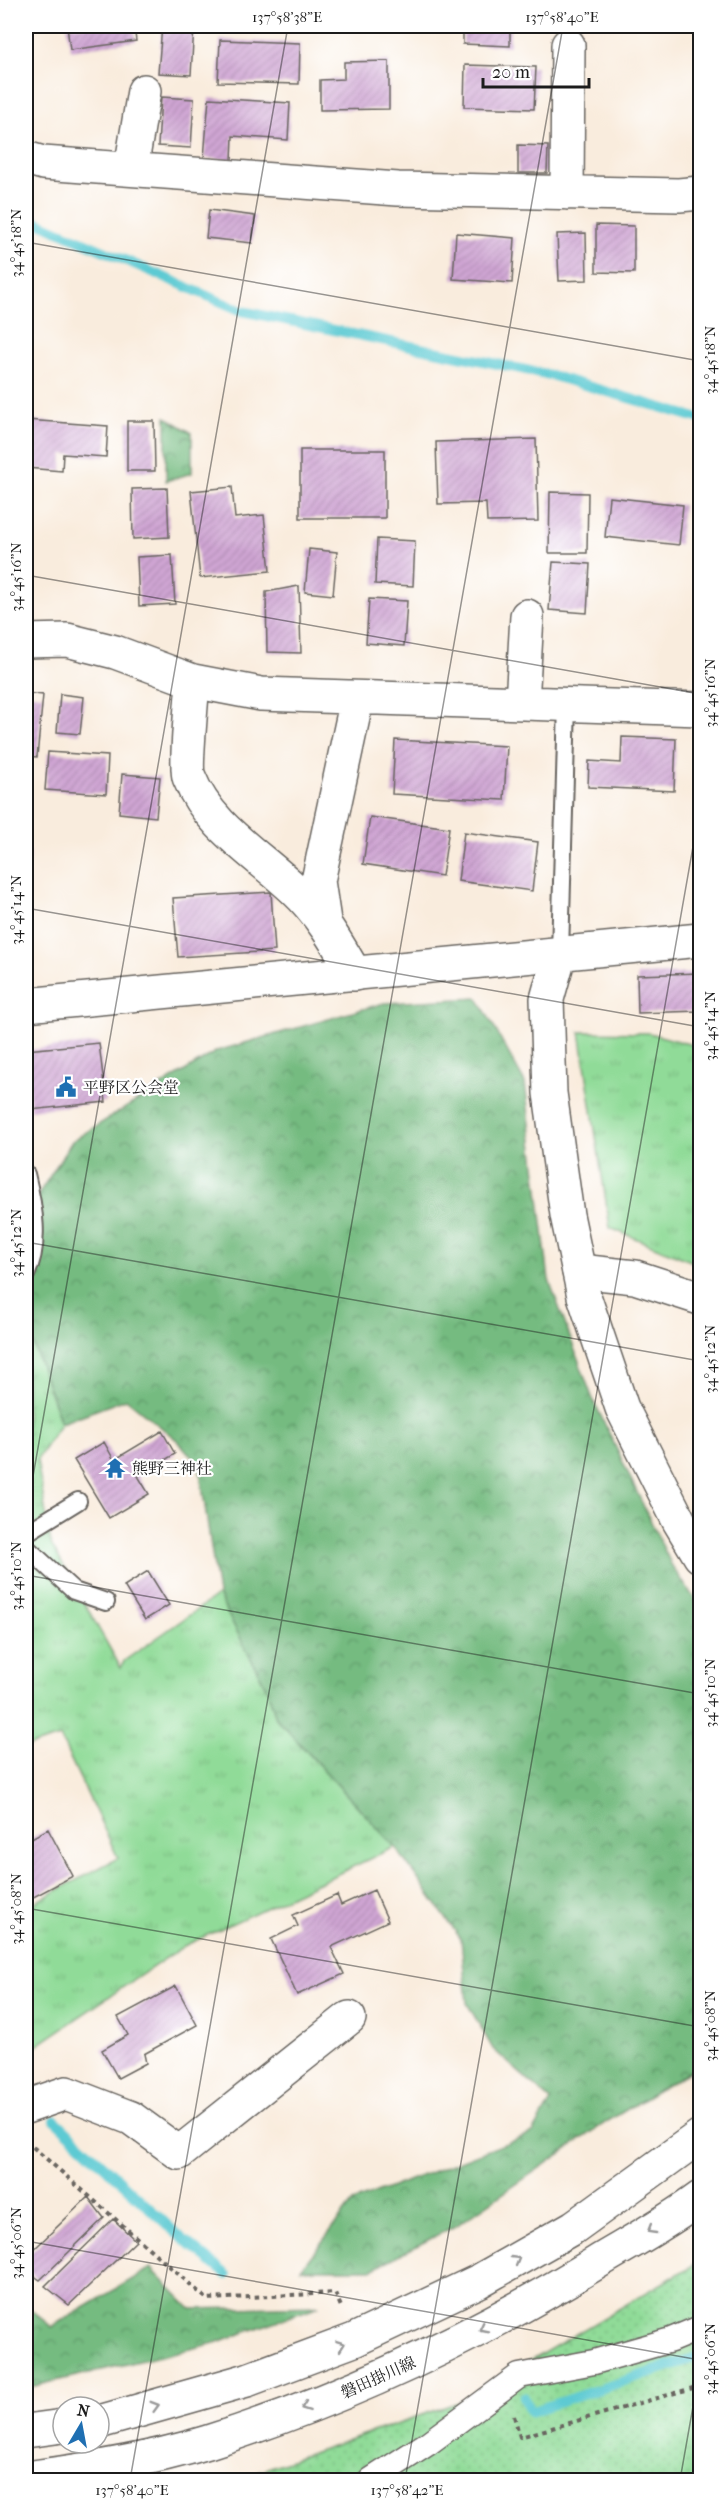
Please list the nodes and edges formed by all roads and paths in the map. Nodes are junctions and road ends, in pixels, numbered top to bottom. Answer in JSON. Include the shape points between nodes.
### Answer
{"nodes":[{"id":1,"x":568,"y":45,"type":"dead end"},
{"id":2,"x":144,"y":91,"type":"dead end"},
{"id":3,"x":26,"y":158,"type":"edge"},
{"id":4,"x":131,"y":169,"type":"junction"},
{"id":5,"x":567,"y":193,"type":"junction"},
{"id":6,"x":700,"y":193,"type":"edge"},
{"id":7,"x":526,"y":616,"type":"dead end"},
{"id":8,"x":26,"y":641,"type":"edge"},
{"id":9,"x":193,"y":681,"type":"junction"},
{"id":10,"x":357,"y":699,"type":"junction"},
{"id":11,"x":522,"y":703,"type":"junction"},
{"id":12,"x":567,"y":705,"type":"junction"},
{"id":13,"x":700,"y":709,"type":"edge"},
{"id":14,"x":324,"y":921,"type":"junction"},
{"id":15,"x":700,"y":940,"type":"edge"},
{"id":16,"x":560,"y":953,"type":"junction"},
{"id":17,"x":355,"y":974,"type":"junction"},
{"id":18,"x":26,"y":1005,"type":"edge"},
{"id":19,"x":26,"y":1174,"type":"edge"},
{"id":20,"x":579,"y":1271,"type":"junction"},
{"id":21,"x":26,"y":1275,"type":"edge"},
{"id":22,"x":700,"y":1298,"type":"edge"},
{"id":23,"x":78,"y":1501,"type":"dead end"},
{"id":24,"x":26,"y":1533,"type":"edge"},
{"id":25,"x":26,"y":1547,"type":"edge"},
{"id":26,"x":700,"y":1556,"type":"edge"},
{"id":27,"x":106,"y":1602,"type":"dead end"},
{"id":28,"x":349,"y":2018,"type":"dead end"},
{"id":29,"x":26,"y":2107,"type":"edge"},
{"id":30,"x":700,"y":2136,"type":"edge"},
{"id":31,"x":26,"y":2140,"type":"edge"},
{"id":32,"x":700,"y":2198,"type":"edge"},
{"id":33,"x":346,"y":2319,"type":"dead end"},
{"id":34,"x":700,"y":2328,"type":"edge"},
{"id":35,"x":505,"y":2384,"type":"junction"},
{"id":36,"x":700,"y":2386,"type":"edge"},
{"id":37,"x":111,"y":2419,"type":"edge"},
{"id":38,"x":51,"y":2428,"type":"edge"},
{"id":39,"x":26,"y":2431,"type":"edge"},
{"id":40,"x":26,"y":2478,"type":"edge"},
{"id":41,"x":371,"y":2481,"type":"edge"}],
"edges":[{"from":1,"to":5,"type":"street"},
{"from":2,"to":4,"type":"street"},
{"from":3,"to":4,"type":"street","via":[[43,163]]},
{"from":4,"to":5,"type":"street","via":[[398,189]]},
{"from":5,"to":6,"type":"street"},
{"from":7,"to":11,"type":"street"},
{"from":8,"to":9,"type":"street","via":[[67,640],[115,652]]},
{"from":9,"to":10,"type":"street","via":[[261,694]]},
{"from":9,"to":14,"type":"street","via":[[188,775],[210,811],[241,845],[294,888]]},
{"from":10,"to":11,"type":"street"},
{"from":10,"to":14,"type":"street","via":[[318,881]]},
{"from":11,"to":12,"type":"street"},
{"from":12,"to":13,"type":"street"},
{"from":12,"to":16,"type":"lane"},
{"from":14,"to":17,"type":"street"},
{"from":15,"to":16,"type":"street"},
{"from":16,"to":17,"type":"street"},
{"from":16,"to":20,"type":"street","via":[[547,999],[550,1093]]},
{"from":17,"to":18,"type":"street"},
{"from":19,"to":21,"type":"lane","via":[[36,1217]]},
{"from":20,"to":22,"type":"street","via":[[635,1277]]},
{"from":20,"to":26,"type":"street","via":[[622,1407]]},
{"from":23,"to":24,"type":"lane"},
{"from":25,"to":27,"type":"lane","via":[[74,1591]]},
{"from":28,"to":29,"type":"street","via":[[179,2153],[131,2118],[66,2094]]},
{"from":37,"to":30,"type":"street","one_way":true,"via":[[247,2380],[354,2340],[479,2281],[574,2227]]},
{"from":31,"to":33,"type":"path","via":[[207,2299],[335,2293]]},
{"from":32,"to":40,"type":"street","name":"磐田掛川線","one_way":true,"via":[[489,2325],[330,2398],[207,2442],[84,2470]]},
{"from":34,"to":35,"type":"street","via":[[594,2362],[519,2376]]},
{"from":35,"to":36,"type":"path","via":[[520,2438]]},
{"from":35,"to":41,"type":"street"},
{"from":38,"to":39,"type":"street"}]}
